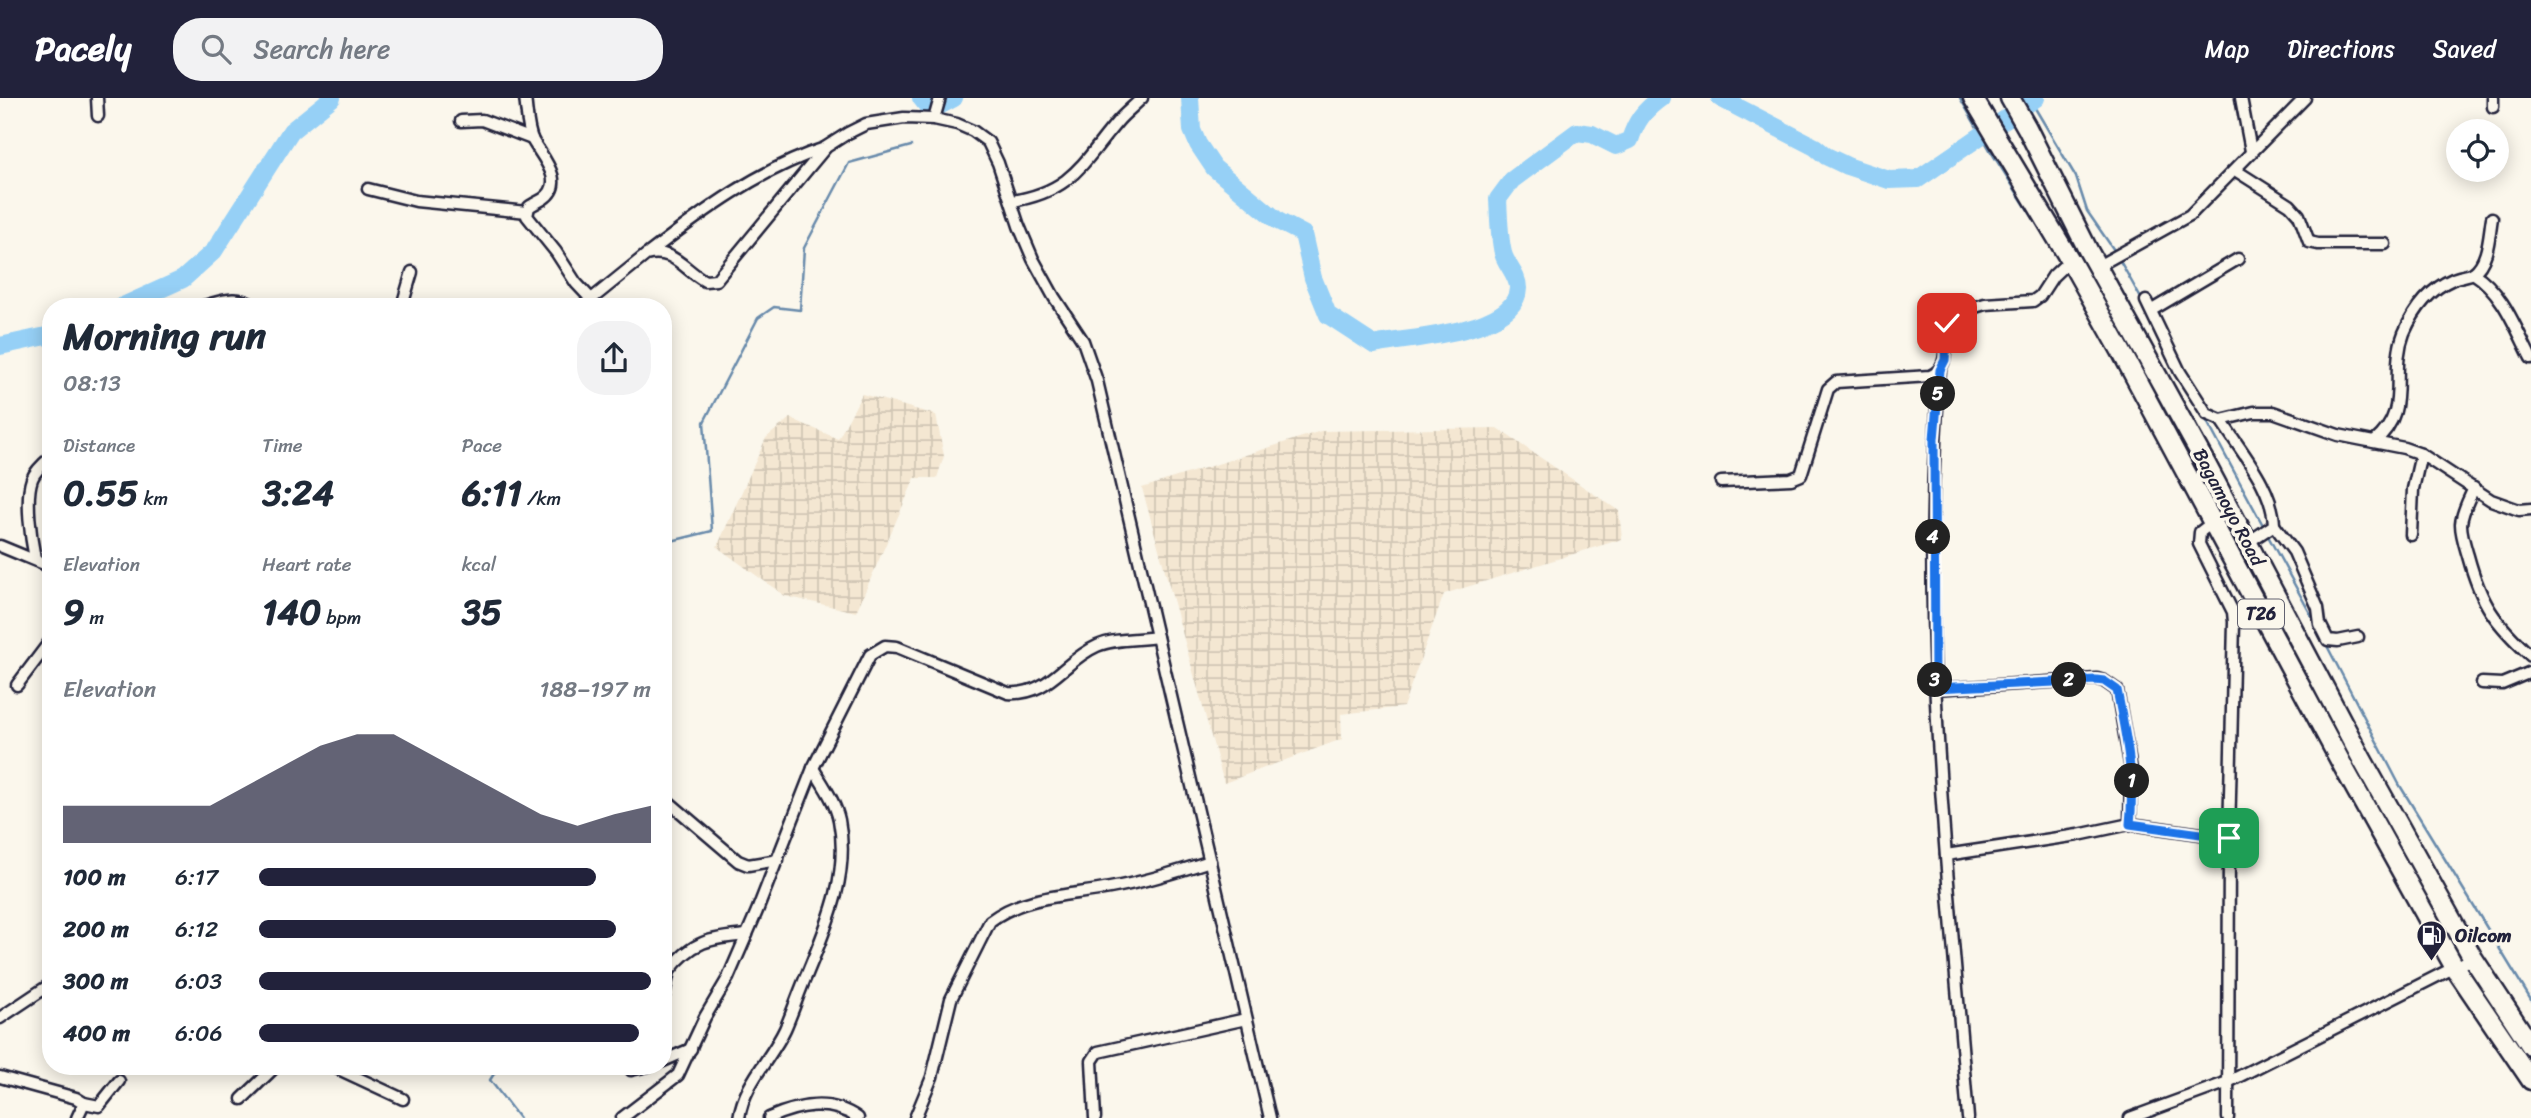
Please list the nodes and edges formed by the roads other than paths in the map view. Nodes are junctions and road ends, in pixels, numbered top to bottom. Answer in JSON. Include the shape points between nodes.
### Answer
{"nodes":[{"id":1,"x":97,"y":98,"type":"edge"},
{"id":2,"x":525,"y":98,"type":"edge"},
{"id":3,"x":940,"y":98,"type":"edge"},
{"id":4,"x":1142,"y":98,"type":"edge"},
{"id":5,"x":1973,"y":98,"type":"edge"},
{"id":6,"x":2010,"y":98,"type":"edge"},
{"id":7,"x":2241,"y":98,"type":"edge"},
{"id":8,"x":2305,"y":98,"type":"edge"},
{"id":9,"x":98,"y":116,"type":"dead end"},
{"id":10,"x":934,"y":119,"type":"junction"},
{"id":11,"x":461,"y":121,"type":"dead end"},
{"id":12,"x":532,"y":139,"type":"junction"},
{"id":13,"x":826,"y":147,"type":"junction"},
{"id":14,"x":2251,"y":151,"type":"junction"},
{"id":15,"x":2235,"y":170,"type":"junction"},
{"id":16,"x":368,"y":190,"type":"dead end"},
{"id":17,"x":1012,"y":201,"type":"junction"},
{"id":18,"x":527,"y":212,"type":"junction"},
{"id":19,"x":2492,"y":218,"type":"dead end"},
{"id":20,"x":2385,"y":244,"type":"dead end"},
{"id":21,"x":646,"y":255,"type":"junction"},
{"id":22,"x":2238,"y":259,"type":"dead end"},
{"id":23,"x":2070,"y":260,"type":"junction"},
{"id":24,"x":2098,"y":266,"type":"junction"},
{"id":25,"x":412,"y":272,"type":"dead end"},
{"id":26,"x":2473,"y":273,"type":"junction"},
{"id":27,"x":404,"y":298,"type":"edge"},
{"id":28,"x":584,"y":298,"type":"edge"},
{"id":29,"x":593,"y":298,"type":"edge"},
{"id":30,"x":2531,"y":358,"type":"edge"},
{"id":31,"x":1940,"y":370,"type":"junction"},
{"id":32,"x":2221,"y":420,"type":"junction"},
{"id":33,"x":2374,"y":442,"type":"junction"},
{"id":34,"x":2421,"y":454,"type":"junction"},
{"id":35,"x":42,"y":466,"type":"edge"},
{"id":36,"x":1721,"y":482,"type":"dead end"},
{"id":37,"x":2474,"y":488,"type":"junction"},
{"id":38,"x":2531,"y":509,"type":"edge"},
{"id":39,"x":2213,"y":522,"type":"junction"},
{"id":40,"x":2274,"y":525,"type":"junction"},
{"id":41,"x":2411,"y":535,"type":"dead end"},
{"id":42,"x":2248,"y":543,"type":"junction"},
{"id":43,"x":0,"y":546,"type":"edge"},
{"id":44,"x":35,"y":559,"type":"junction"},
{"id":45,"x":42,"y":562,"type":"edge"},
{"id":46,"x":2358,"y":637,"type":"dead end"},
{"id":47,"x":1157,"y":638,"type":"junction"},
{"id":48,"x":42,"y":652,"type":"edge"},
{"id":49,"x":2531,"y":656,"type":"edge"},
{"id":50,"x":2531,"y":672,"type":"edge"},
{"id":51,"x":2482,"y":683,"type":"dead end"},
{"id":52,"x":17,"y":685,"type":"dead end"},
{"id":53,"x":1935,"y":688,"type":"junction"},
{"id":54,"x":813,"y":768,"type":"junction"},
{"id":55,"x":672,"y":805,"type":"edge"},
{"id":56,"x":2130,"y":824,"type":"junction"},
{"id":57,"x":2229,"y":838,"type":"junction"},
{"id":58,"x":1946,"y":855,"type":"junction"},
{"id":59,"x":778,"y":860,"type":"junction"},
{"id":60,"x":1210,"y":862,"type":"junction"},
{"id":61,"x":747,"y":935,"type":"junction"},
{"id":62,"x":2473,"y":958,"type":"junction"},
{"id":63,"x":672,"y":964,"type":"edge"},
{"id":64,"x":2455,"y":968,"type":"junction"},
{"id":65,"x":42,"y":990,"type":"edge"},
{"id":66,"x":0,"y":1018,"type":"edge"},
{"id":67,"x":1245,"y":1019,"type":"junction"},
{"id":68,"x":2531,"y":1046,"type":"edge"},
{"id":69,"x":691,"y":1049,"type":"junction"},
{"id":70,"x":672,"y":1057,"type":"edge"},
{"id":71,"x":267,"y":1075,"type":"edge"},
{"id":72,"x":351,"y":1075,"type":"edge"},
{"id":73,"x":0,"y":1077,"type":"edge"},
{"id":74,"x":2531,"y":1080,"type":"edge"},
{"id":75,"x":119,"y":1081,"type":"dead end"},
{"id":76,"x":2228,"y":1082,"type":"junction"},
{"id":77,"x":242,"y":1099,"type":"dead end"},
{"id":78,"x":403,"y":1099,"type":"dead end"},
{"id":79,"x":84,"y":1103,"type":"junction"},
{"id":80,"x":77,"y":1118,"type":"edge"},
{"id":81,"x":622,"y":1118,"type":"edge"},
{"id":82,"x":739,"y":1118,"type":"edge"},
{"id":83,"x":769,"y":1118,"type":"edge"},
{"id":84,"x":858,"y":1118,"type":"edge"},
{"id":85,"x":915,"y":1118,"type":"edge"},
{"id":86,"x":1095,"y":1118,"type":"edge"},
{"id":87,"x":1270,"y":1118,"type":"edge"},
{"id":88,"x":1968,"y":1118,"type":"edge"},
{"id":89,"x":2130,"y":1118,"type":"edge"},
{"id":90,"x":2228,"y":1118,"type":"edge"}],
"edges":[{"from":1,"to":9,"type":"street"},
{"from":2,"to":12,"type":"street"},
{"from":3,"to":10,"type":"street"},
{"from":4,"to":17,"type":"street","via":[[1093,156],[1062,183],[1045,194]]},
{"from":5,"to":23,"type":"highway","name":"Bagamoyo Road","number":"T26"},
{"from":6,"to":24,"type":"highway","name":"Bagamoyo Road","number":"T26"},
{"from":7,"to":14,"type":"street"},
{"from":8,"to":14,"type":"street"},
{"from":10,"to":13,"type":"street","via":[[866,124]]},
{"from":10,"to":17,"type":"street","via":[[957,124],[988,142]]},
{"from":11,"to":12,"type":"street","via":[[482,120]]},
{"from":12,"to":18,"type":"street","via":[[553,180],[545,198]]},
{"from":13,"to":21,"type":"street","via":[[736,190]]},
{"from":13,"to":21,"type":"street","via":[[716,280],[701,279],[671,256]]},
{"from":14,"to":15,"type":"street"},
{"from":15,"to":20,"type":"street","via":[[2290,205],[2309,242]]},
{"from":15,"to":24,"type":"street","via":[[2190,215]]},
{"from":16,"to":18,"type":"street","via":[[416,201]]},
{"from":17,"to":47,"type":"street","via":[[1033,259],[1083,341],[1097,381]]},
{"from":18,"to":28,"type":"street"},
{"from":19,"to":26,"type":"street","via":[[2488,246]]},
{"from":21,"to":29,"type":"street"},
{"from":22,"to":32,"type":"street","via":[[2149,306],[2180,372],[2207,414]]},
{"from":23,"to":31,"type":"street","via":[[2033,301],[1985,304],[1952,314]]},
{"from":23,"to":39,"type":"highway","name":"Bagamoyo Road","number":"T26"},
{"from":24,"to":42,"type":"highway","name":"Bagamoyo Road","number":"T26"},
{"from":25,"to":27,"type":"street"},
{"from":26,"to":30,"type":"street","via":[[2497,293]]},
{"from":26,"to":33,"type":"street","via":[[2444,283],[2412,318],[2399,351],[2394,417]]},
{"from":31,"to":36,"type":"street","via":[[1930,376],[1836,382],[1824,399],[1801,475]]},
{"from":31,"to":53,"type":"street","via":[[1933,495]]},
{"from":32,"to":33,"type":"street","via":[[2273,412],[2314,428]]},
{"from":32,"to":40,"type":"street","via":[[2265,489]]},
{"from":33,"to":34,"type":"street"},
{"from":34,"to":37,"type":"street"},
{"from":34,"to":41,"type":"street","via":[[2413,489]]},
{"from":35,"to":44,"type":"street","via":[[31,484]]},
{"from":37,"to":38,"type":"street","via":[[2509,507]]},
{"from":37,"to":49,"type":"street","via":[[2461,526],[2473,573],[2494,620]]},
{"from":39,"to":57,"type":"street","via":[[2200,532],[2198,540],[2234,622]]},
{"from":39,"to":64,"type":"highway","name":"Bagamoyo Road","number":"T26"},
{"from":40,"to":42,"type":"street"},
{"from":40,"to":46,"type":"street","via":[[2294,552],[2328,639]]},
{"from":42,"to":62,"type":"highway","name":"Bagamoyo Road","number":"T26"},
{"from":43,"to":44,"type":"street"},
{"from":44,"to":45,"type":"street"},
{"from":47,"to":54,"type":"street","via":[[1098,645],[1041,687],[1022,694],[885,646],[870,655]]},
{"from":47,"to":60,"type":"street"},
{"from":48,"to":52,"type":"street"},
{"from":50,"to":51,"type":"street","via":[[2502,684]]},
{"from":53,"to":56,"type":"street","via":[[2085,680],[2111,685],[2117,690],[2131,769]]},
{"from":53,"to":58,"type":"street"},
{"from":54,"to":59,"type":"street"},
{"from":54,"to":82,"type":"street","via":[[839,818],[842,862],[837,889],[785,1030],[751,1083]]},
{"from":55,"to":59,"type":"street","via":[[738,861],[748,865]]},
{"from":56,"to":57,"type":"street"},
{"from":56,"to":58,"type":"street"},
{"from":57,"to":76,"type":"street"},
{"from":58,"to":88,"type":"street"},
{"from":59,"to":61,"type":"street"},
{"from":60,"to":67,"type":"street"},
{"from":60,"to":85,"type":"street","via":[[1111,888],[1033,900],[990,920],[951,999],[932,1077]]},
{"from":61,"to":63,"type":"street","via":[[699,943]]},
{"from":61,"to":69,"type":"street"},
{"from":62,"to":64,"type":"street"},
{"from":62,"to":68,"type":"highway","name":"Bagamoyo Road","number":"T26"},
{"from":64,"to":74,"type":"highway","name":"Bagamoyo Road","number":"T26"},
{"from":64,"to":76,"type":"street"},
{"from":65,"to":66,"type":"street"},
{"from":67,"to":86,"type":"street","via":[[1098,1052],[1093,1061]]},
{"from":67,"to":87,"type":"street"},
{"from":69,"to":70,"type":"street"},
{"from":69,"to":81,"type":"street","via":[[678,1075]]},
{"from":71,"to":77,"type":"street"},
{"from":72,"to":78,"type":"street"},
{"from":73,"to":79,"type":"street"},
{"from":75,"to":79,"type":"street","via":[[99,1106]]},
{"from":76,"to":89,"type":"street"},
{"from":76,"to":90,"type":"street"},
{"from":79,"to":80,"type":"street"},
{"from":83,"to":84,"type":"street","via":[[817,1105],[837,1107]]}]}
